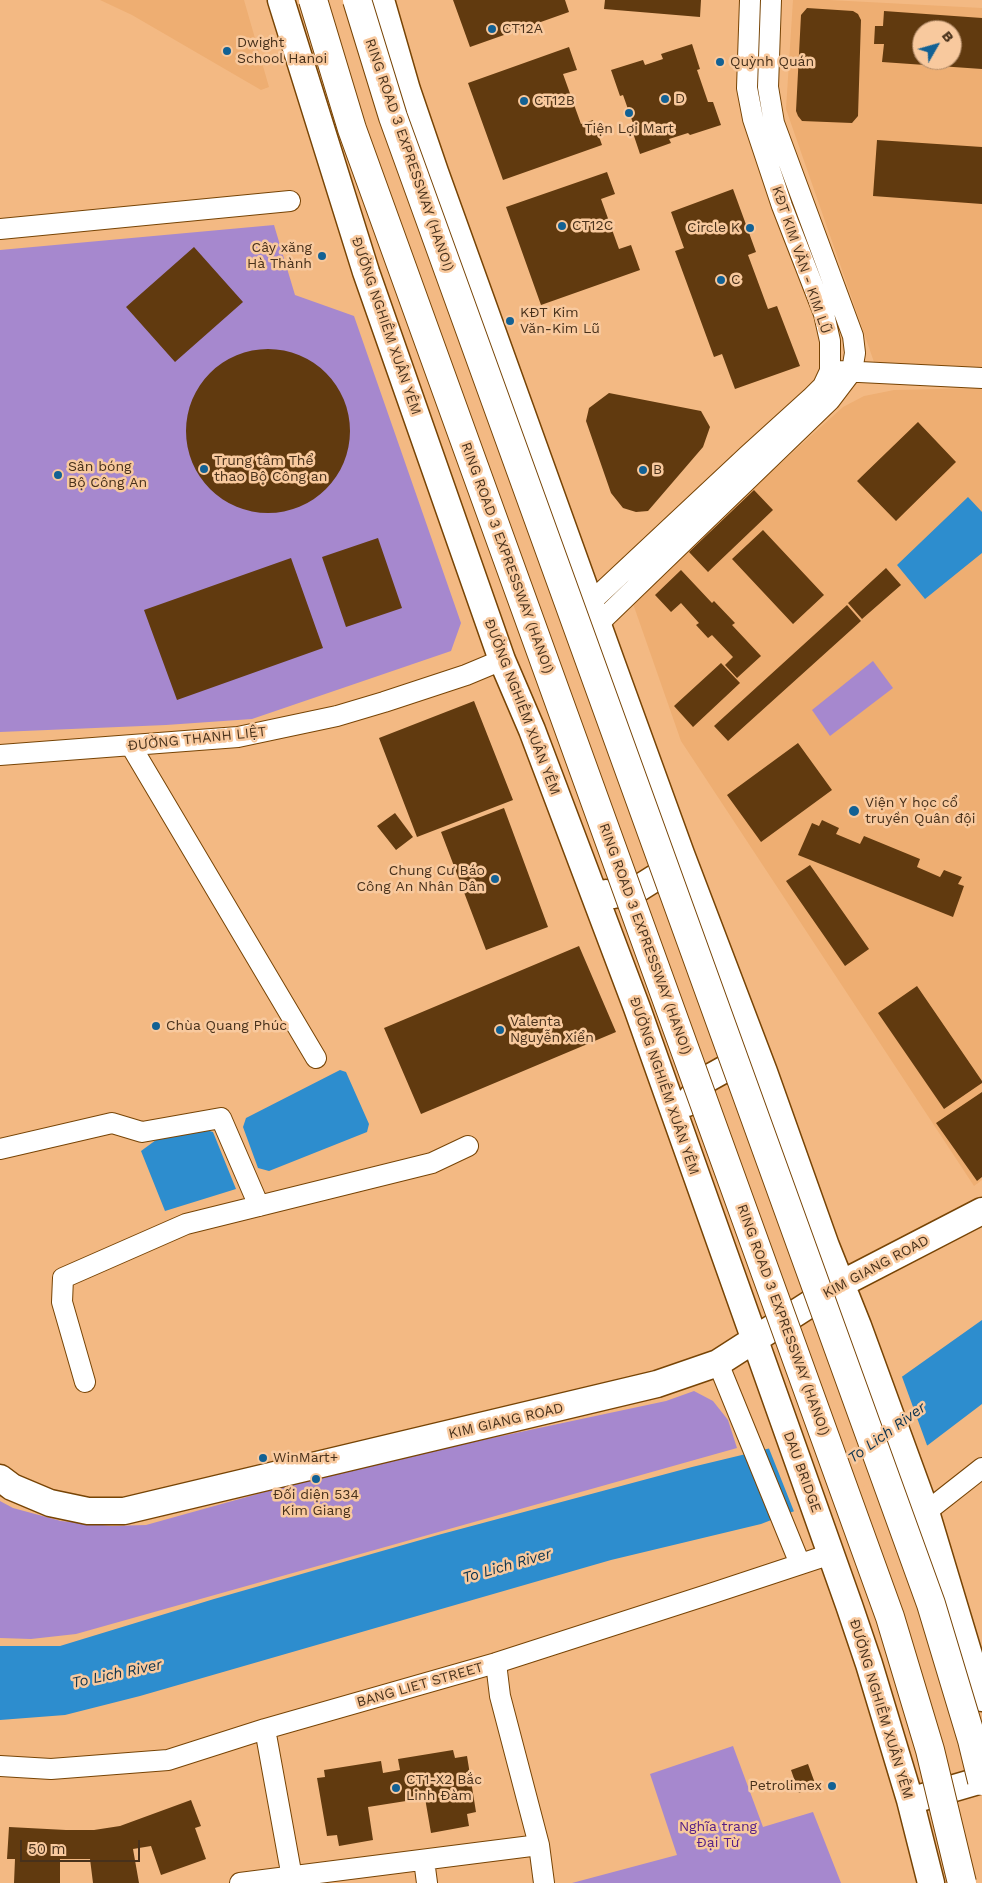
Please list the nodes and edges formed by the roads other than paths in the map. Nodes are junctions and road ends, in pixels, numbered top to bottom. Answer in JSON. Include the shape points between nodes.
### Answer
{"nodes":[{"id":1,"x":281,"y":0,"type":"edge"},
{"id":2,"x":313,"y":0,"type":"edge"},
{"id":3,"x":357,"y":0,"type":"edge"},
{"id":4,"x":380,"y":0,"type":"edge"},
{"id":5,"x":750,"y":0,"type":"edge"},
{"id":6,"x":770,"y":0,"type":"edge"},
{"id":7,"x":758,"y":52,"type":"junction"},
{"id":8,"x":774,"y":154,"type":"junction"},
{"id":9,"x":290,"y":201,"type":"dead end"},
{"id":10,"x":0,"y":229,"type":"edge"},
{"id":11,"x":830,"y":370,"type":"junction"},
{"id":12,"x":852,"y":371,"type":"junction"},
{"id":13,"x":982,"y":378,"type":"edge"},
{"id":14,"x":754,"y":461,"type":"junction"},
{"id":15,"x":594,"y":613,"type":"junction"},
{"id":16,"x":502,"y":660,"type":"junction"},
{"id":17,"x":131,"y":746,"type":"junction"},
{"id":18,"x":0,"y":755,"type":"edge"},
{"id":19,"x":681,"y":854,"type":"junction"},
{"id":20,"x":593,"y":890,"type":"junction"},
{"id":21,"x":316,"y":1058,"type":"dead end"},
{"id":22,"x":764,"y":1072,"type":"junction"},
{"id":23,"x":679,"y":1126,"type":"junction"},
{"id":24,"x":468,"y":1146,"type":"dead end"},
{"id":25,"x":0,"y":1149,"type":"edge"},
{"id":26,"x":259,"y":1206,"type":"junction"},
{"id":27,"x":982,"y":1211,"type":"edge"},
{"id":28,"x":841,"y":1284,"type":"junction"},
{"id":29,"x":754,"y":1339,"type":"junction"},
{"id":30,"x":718,"y":1364,"type":"junction"},
{"id":31,"x":85,"y":1382,"type":"dead end"},
{"id":32,"x":779,"y":1408,"type":"joint"},
{"id":33,"x":982,"y":1468,"type":"edge"},
{"id":34,"x":0,"y":1478,"type":"edge"},
{"id":35,"x":921,"y":1500,"type":"junction"},
{"id":36,"x":828,"y":1545,"type":"junction"},
{"id":37,"x":796,"y":1556,"type":"junction"},
{"id":38,"x":496,"y":1663,"type":"junction"},
{"id":39,"x":982,"y":1696,"type":"edge"},
{"id":40,"x":266,"y":1729,"type":"junction"},
{"id":41,"x":0,"y":1766,"type":"edge"},
{"id":42,"x":982,"y":1781,"type":"edge"},
{"id":43,"x":910,"y":1800,"type":"junction"},
{"id":44,"x":539,"y":1844,"type":"junction"},
{"id":45,"x":424,"y":1860,"type":"junction"},
{"id":46,"x":293,"y":1880,"type":"edge"},
{"id":47,"x":240,"y":1883,"type":"edge"},
{"id":48,"x":427,"y":1883,"type":"edge"},
{"id":49,"x":544,"y":1883,"type":"edge"},
{"id":50,"x":932,"y":1883,"type":"edge"},
{"id":51,"x":962,"y":1883,"type":"edge"}],
"edges":[{"from":1,"to":16,"type":"main road","name":"ĐƯỜNG NGHIÊM XUÂN YÊM","via":[[366,272]]},
{"from":2,"to":51,"type":"highway","name":"RING ROAD 3 EXPRESSWAY (HANOI)","bridge":true,"via":[[352,129],[890,1617],[930,1750]]},
{"from":3,"to":42,"type":"highway","name":"RING ROAD 3 EXPRESSWAY (HANOI)","bridge":true,"via":[[393,117],[932,1604]]},
{"from":4,"to":15,"type":"main road","via":[[435,172]]},
{"from":5,"to":7,"type":"street","name":"KĐT KIM VĂN - KIM LŨ"},
{"from":6,"to":7,"type":"street","name":"KĐT KIM VĂN - KIM LŨ"},
{"from":7,"to":8,"type":"street","name":"KĐT KIM VĂN - KIM LŨ","via":[[774,123]]},
{"from":8,"to":11,"type":"street","name":"KĐT KIM VĂN - KIM LŨ","via":[[824,314],[830,341]]},
{"from":8,"to":12,"type":"street","name":"KĐT KIM VĂN - KIM LŨ","via":[[853,336]]},
{"from":9,"to":10,"type":"street"},
{"from":11,"to":12,"type":"street"},
{"from":11,"to":14,"type":"street","via":[[823,386]]},
{"from":12,"to":13,"type":"street"},
{"from":12,"to":14,"type":"street","via":[[830,400]]},
{"from":14,"to":15,"type":"street"},
{"from":15,"to":19,"type":"main road"},
{"from":16,"to":17,"type":"street","name":"ĐƯỜNG THANH LIỆT","via":[[384,702],[281,729],[238,737]]},
{"from":16,"to":20,"type":"main road","name":"ĐƯỜNG NGHIÊM XUÂN YÊM"},
{"from":17,"to":18,"type":"street","name":"ĐƯỜNG THANH LIỆT"},
{"from":17,"to":21,"type":"street"},
{"from":19,"to":20,"type":"main road","via":[[663,873],[636,890],[613,895]]},
{"from":19,"to":22,"type":"main road"},
{"from":20,"to":23,"type":"main road","name":"ĐƯỜNG NGHIÊM XUÂN YÊM"},
{"from":22,"to":23,"type":"main road","via":[[725,1069],[715,1074],[700,1085],[686,1104]]},
{"from":22,"to":28,"type":"main road"},
{"from":23,"to":29,"type":"main road","name":"ĐƯỜNG NGHIÊM XUÂN YÊM"},
{"from":24,"to":26,"type":"street","via":[[432,1163]]},
{"from":25,"to":26,"type":"street","via":[[112,1123],[142,1132],[222,1118]]},
{"from":26,"to":31,"type":"street","via":[[186,1224],[63,1278],[62,1302]]},
{"from":27,"to":28,"type":"main road","name":"KIM GIANG ROAD"},
{"from":28,"to":29,"type":"main road","name":"KIM GIANG ROAD"},
{"from":28,"to":35,"type":"main road"},
{"from":29,"to":30,"type":"main road","name":"KIM GIANG ROAD"},
{"from":29,"to":32,"type":"main road","name":"ĐƯỜNG NGHIÊM XUÂN YÊM"},
{"from":30,"to":34,"type":"main road","name":"KIM GIANG ROAD","via":[[657,1384],[124,1511],[88,1511],[50,1503],[12,1487]]},
{"from":30,"to":37,"type":"street"},
{"from":32,"to":36,"type":"main road","name":"DAU BRIDGE"},
{"from":33,"to":35,"type":"street"},
{"from":35,"to":39,"type":"main road"},
{"from":36,"to":37,"type":"street","name":"BANG LIET STREET"},
{"from":36,"to":43,"type":"main road","name":"ĐƯỜNG NGHIÊM XUÂN YÊM","via":[[869,1664]]},
{"from":37,"to":38,"type":"street","name":"BANG LIET STREET","via":[[710,1594]]},
{"from":38,"to":40,"type":"street","name":"BANG LIET STREET"},
{"from":38,"to":44,"type":"street","via":[[500,1696]]},
{"from":40,"to":41,"type":"street","name":"BANG LIET STREET","via":[[168,1760],[51,1769]]},
{"from":40,"to":46,"type":"street"},
{"from":42,"to":43,"type":"main road"},
{"from":43,"to":50,"type":"main road","name":"ĐƯỜNG NGHIÊM XUÂN YÊM"},
{"from":44,"to":45,"type":"street"},
{"from":44,"to":49,"type":"street"},
{"from":45,"to":46,"type":"street"},
{"from":45,"to":48,"type":"street"},
{"from":46,"to":47,"type":"street"}]}
